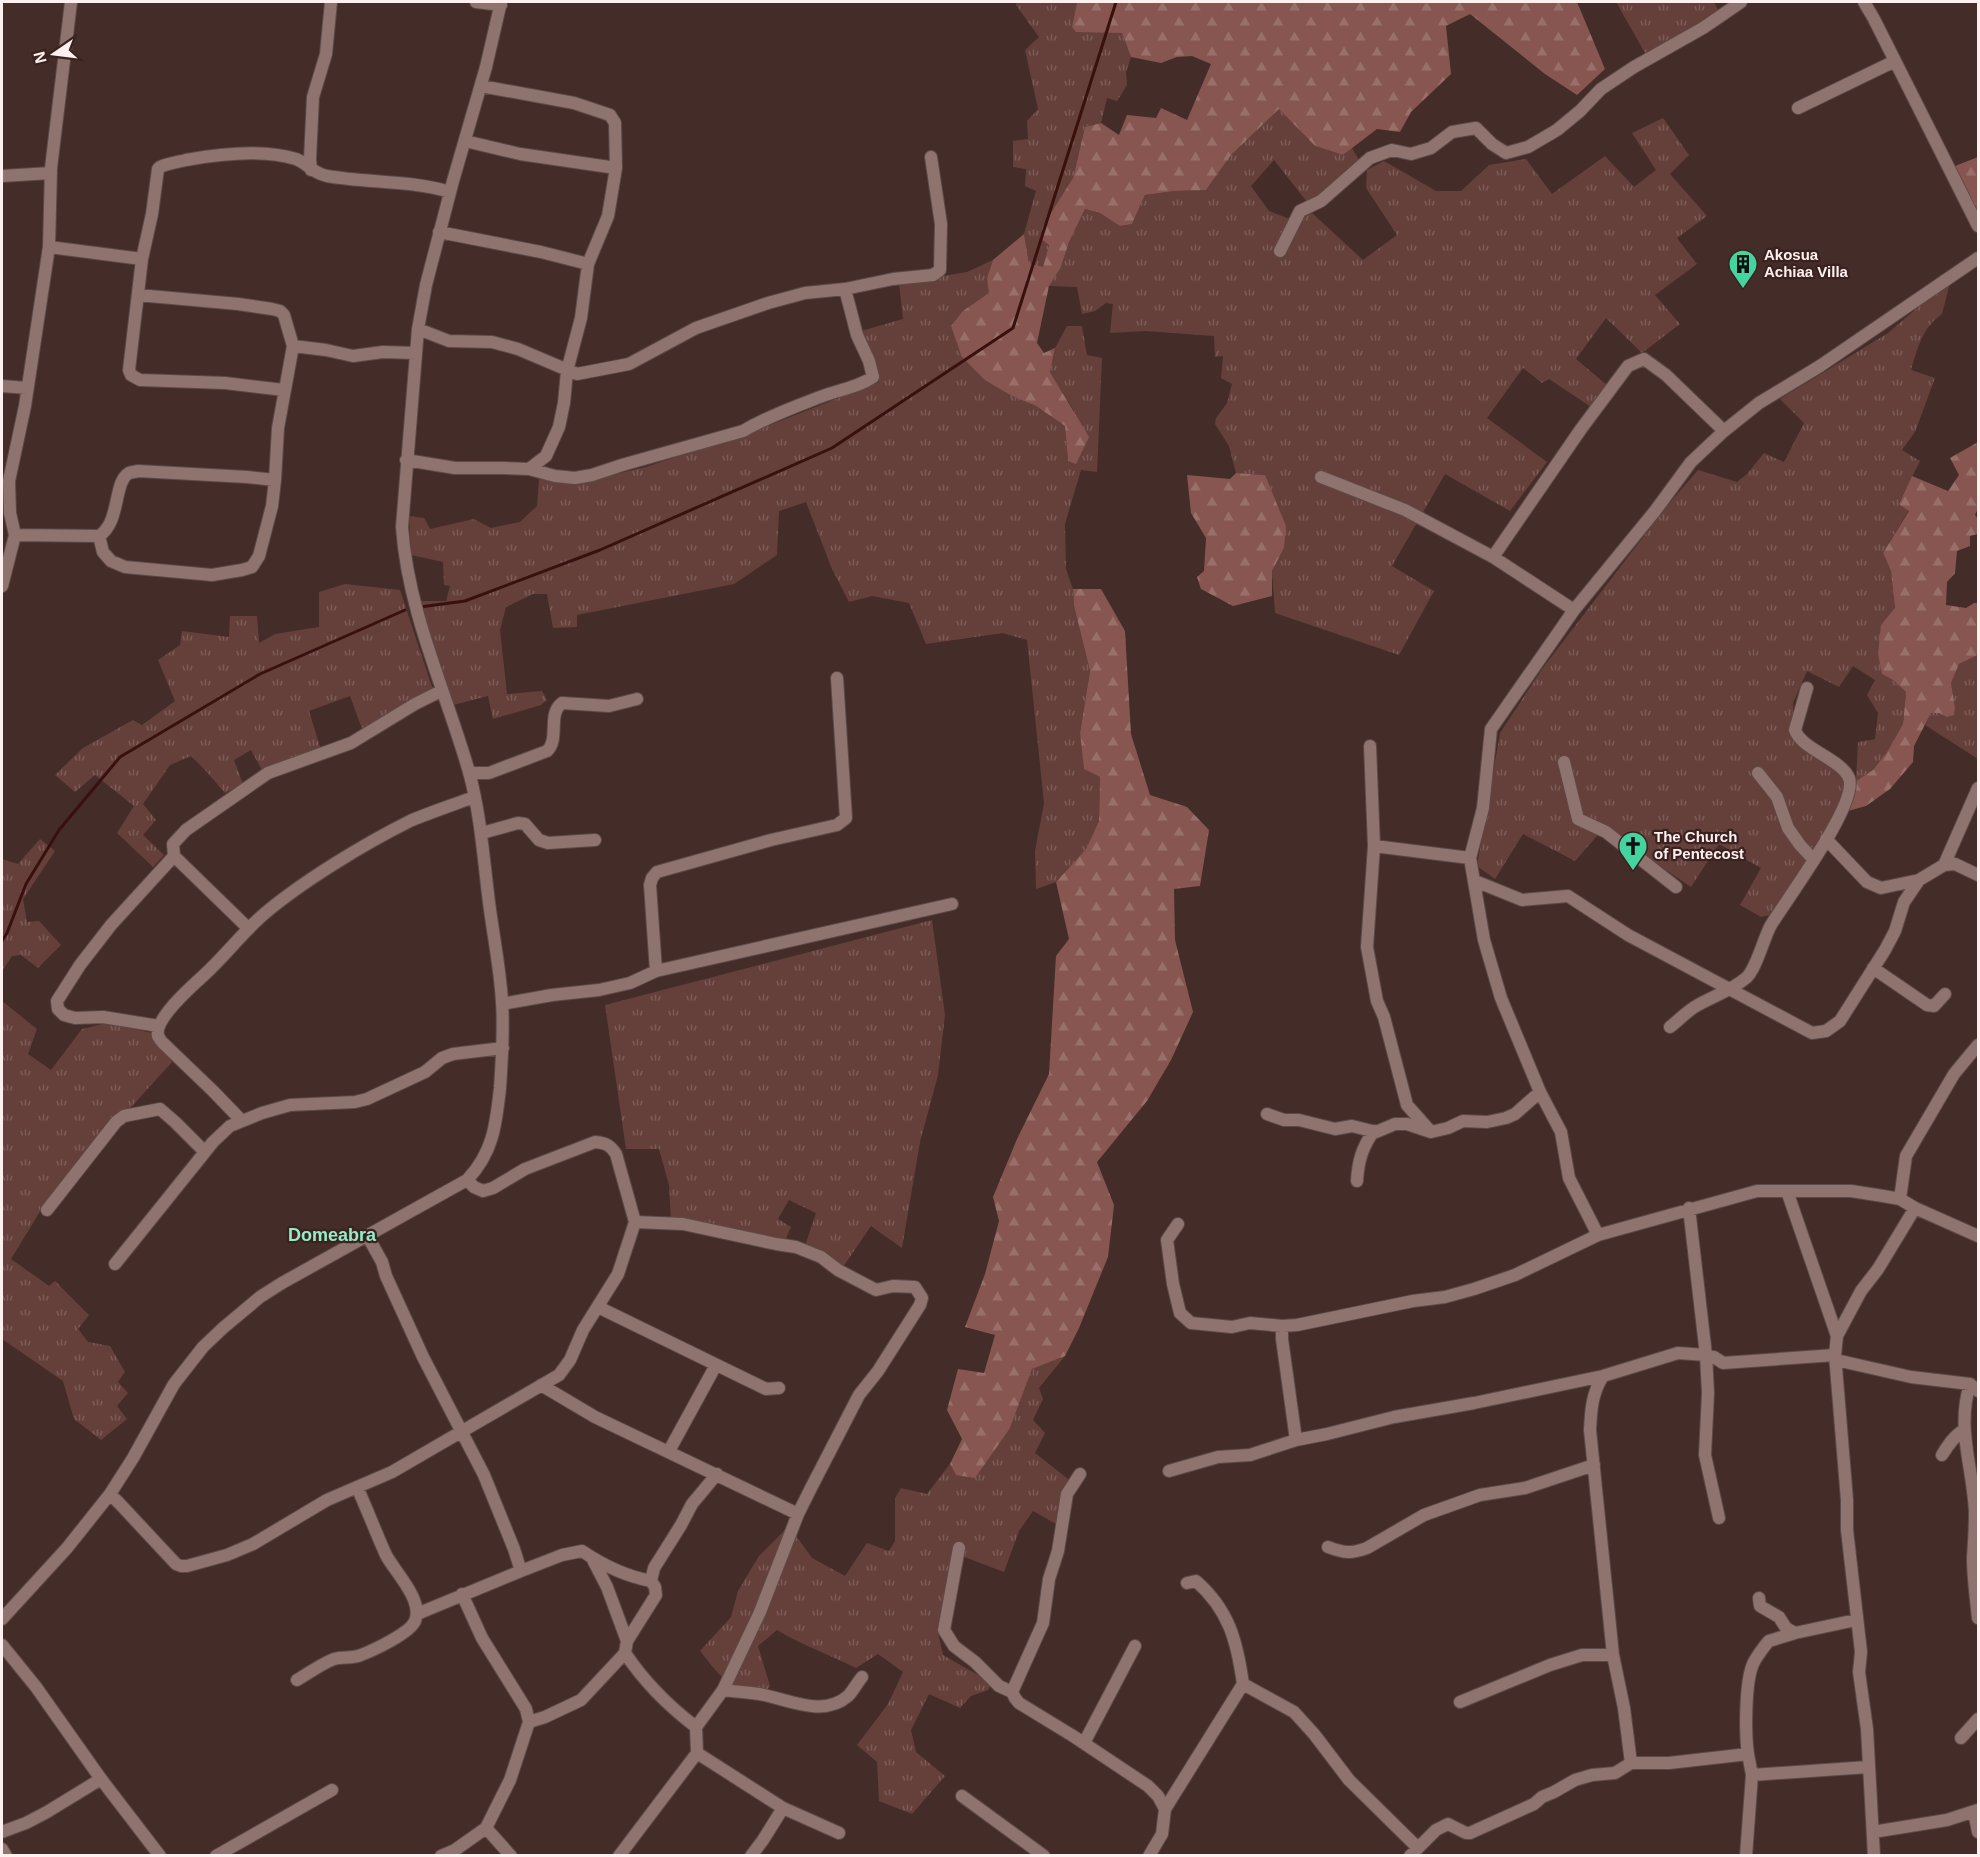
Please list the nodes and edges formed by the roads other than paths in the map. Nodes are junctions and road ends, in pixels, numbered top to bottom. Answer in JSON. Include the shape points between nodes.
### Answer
{"nodes":[{"id":1,"x":71,"y":2,"type":"edge"},
{"id":2,"x":331,"y":2,"type":"edge"},
{"id":3,"x":476,"y":2,"type":"edge"},
{"id":4,"x":1741,"y":2,"type":"edge"},
{"id":5,"x":1864,"y":2,"type":"edge"},
{"id":6,"x":501,"y":3,"type":"edge"},
{"id":7,"x":1895,"y":61,"type":"junction"},
{"id":8,"x":481,"y":86,"type":"junction"},
{"id":9,"x":1798,"y":108,"type":"dead end"},
{"id":10,"x":465,"y":141,"type":"junction"},
{"id":11,"x":930,"y":157,"type":"dead end"},
{"id":12,"x":616,"y":168,"type":"junction"},
{"id":13,"x":311,"y":170,"type":"junction"},
{"id":14,"x":51,"y":173,"type":"junction"},
{"id":15,"x":2,"y":176,"type":"edge"},
{"id":16,"x":450,"y":192,"type":"junction"},
{"id":17,"x":1978,"y":226,"type":"edge"},
{"id":18,"x":439,"y":232,"type":"junction"},
{"id":19,"x":49,"y":247,"type":"junction"},
{"id":20,"x":1280,"y":251,"type":"dead end"},
{"id":21,"x":1978,"y":258,"type":"edge"},
{"id":22,"x":142,"y":260,"type":"junction"},
{"id":23,"x":588,"y":264,"type":"junction"},
{"id":24,"x":845,"y":289,"type":"junction"},
{"id":25,"x":138,"y":296,"type":"junction"},
{"id":26,"x":418,"y":329,"type":"junction"},
{"id":27,"x":293,"y":346,"type":"junction"},
{"id":28,"x":416,"y":353,"type":"junction"},
{"id":29,"x":567,"y":371,"type":"junction"},
{"id":30,"x":2,"y":386,"type":"edge"},
{"id":31,"x":27,"y":388,"type":"junction"},
{"id":32,"x":284,"y":390,"type":"junction"},
{"id":33,"x":1724,"y":431,"type":"junction"},
{"id":34,"x":406,"y":460,"type":"junction"},
{"id":35,"x":529,"y":469,"type":"junction"},
{"id":36,"x":1322,"y":477,"type":"dead end"},
{"id":37,"x":276,"y":480,"type":"junction"},
{"id":38,"x":15,"y":535,"type":"junction"},
{"id":39,"x":99,"y":536,"type":"junction"},
{"id":40,"x":1493,"y":557,"type":"junction"},
{"id":41,"x":2,"y":586,"type":"edge"},
{"id":42,"x":1574,"y":610,"type":"junction"},
{"id":43,"x":837,"y":678,"type":"dead end"},
{"id":44,"x":1807,"y":688,"type":"dead end"},
{"id":45,"x":441,"y":691,"type":"junction"},
{"id":46,"x":637,"y":699,"type":"dead end"},
{"id":47,"x":1370,"y":746,"type":"dead end"},
{"id":48,"x":1564,"y":762,"type":"dead end"},
{"id":49,"x":469,"y":773,"type":"junction"},
{"id":50,"x":1758,"y":773,"type":"dead end"},
{"id":51,"x":1978,"y":788,"type":"edge"},
{"id":52,"x":474,"y":797,"type":"junction"},
{"id":53,"x":482,"y":833,"type":"junction"},
{"id":54,"x":1826,"y":839,"type":"junction"},
{"id":55,"x":595,"y":840,"type":"dead end"},
{"id":56,"x":1374,"y":846,"type":"junction"},
{"id":57,"x":174,"y":856,"type":"junction"},
{"id":58,"x":1470,"y":858,"type":"junction"},
{"id":59,"x":1814,"y":860,"type":"junction"},
{"id":60,"x":1944,"y":865,"type":"junction"},
{"id":61,"x":1978,"y":875,"type":"edge"},
{"id":62,"x":1919,"y":880,"type":"junction"},
{"id":63,"x":1475,"y":881,"type":"junction"},
{"id":64,"x":1676,"y":887,"type":"dead end"},
{"id":65,"x":952,"y":904,"type":"dead end"},
{"id":66,"x":248,"y":928,"type":"junction"},
{"id":67,"x":1873,"y":968,"type":"junction"},
{"id":68,"x":656,"y":971,"type":"junction"},
{"id":69,"x":1730,"y":990,"type":"junction"},
{"id":70,"x":1945,"y":994,"type":"dead end"},
{"id":71,"x":502,"y":1004,"type":"junction"},
{"id":72,"x":159,"y":1026,"type":"junction"},
{"id":73,"x":1670,"y":1027,"type":"dead end"},
{"id":74,"x":1978,"y":1045,"type":"edge"},
{"id":75,"x":503,"y":1048,"type":"junction"},
{"id":76,"x":1540,"y":1092,"type":"junction"},
{"id":77,"x":1267,"y":1114,"type":"dead end"},
{"id":78,"x":241,"y":1120,"type":"junction"},
{"id":79,"x":1374,"y":1131,"type":"junction"},
{"id":80,"x":1431,"y":1132,"type":"junction"},
{"id":81,"x":205,"y":1152,"type":"junction"},
{"id":82,"x":467,"y":1180,"type":"junction"},
{"id":83,"x":1357,"y":1181,"type":"dead end"},
{"id":84,"x":1787,"y":1191,"type":"junction"},
{"id":85,"x":1900,"y":1199,"type":"junction"},
{"id":86,"x":1689,"y":1208,"type":"junction"},
{"id":87,"x":1915,"y":1208,"type":"junction"},
{"id":88,"x":47,"y":1210,"type":"dead end"},
{"id":89,"x":635,"y":1222,"type":"junction"},
{"id":90,"x":1178,"y":1224,"type":"dead end"},
{"id":91,"x":367,"y":1235,"type":"junction"},
{"id":92,"x":1599,"y":1235,"type":"junction"},
{"id":93,"x":1978,"y":1236,"type":"edge"},
{"id":94,"x":115,"y":1264,"type":"dead end"},
{"id":95,"x":598,"y":1307,"type":"junction"},
{"id":96,"x":1282,"y":1326,"type":"junction"},
{"id":97,"x":1837,"y":1336,"type":"junction"},
{"id":98,"x":1706,"y":1355,"type":"junction"},
{"id":99,"x":1836,"y":1357,"type":"junction"},
{"id":100,"x":716,"y":1365,"type":"junction"},
{"id":101,"x":1603,"y":1376,"type":"junction"},
{"id":102,"x":541,"y":1385,"type":"junction"},
{"id":103,"x":779,"y":1388,"type":"dead end"},
{"id":104,"x":1974,"y":1388,"type":"edge"},
{"id":105,"x":1964,"y":1431,"type":"junction"},
{"id":106,"x":461,"y":1432,"type":"junction"},
{"id":107,"x":1296,"y":1440,"type":"junction"},
{"id":108,"x":669,"y":1451,"type":"junction"},
{"id":109,"x":1942,"y":1455,"type":"dead end"},
{"id":110,"x":1594,"y":1465,"type":"junction"},
{"id":111,"x":1169,"y":1471,"type":"dead end"},
{"id":112,"x":717,"y":1474,"type":"junction"},
{"id":113,"x":1080,"y":1474,"type":"dead end"},
{"id":114,"x":357,"y":1486,"type":"junction"},
{"id":115,"x":110,"y":1494,"type":"junction"},
{"id":116,"x":798,"y":1514,"type":"junction"},
{"id":117,"x":1719,"y":1518,"type":"dead end"},
{"id":118,"x":1328,"y":1547,"type":"dead end"},
{"id":119,"x":958,"y":1548,"type":"dead end"},
{"id":120,"x":592,"y":1558,"type":"junction"},
{"id":121,"x":521,"y":1572,"type":"junction"},
{"id":122,"x":651,"y":1581,"type":"junction"},
{"id":123,"x":1187,"y":1583,"type":"dead end"},
{"id":124,"x":462,"y":1594,"type":"junction"},
{"id":125,"x":1759,"y":1598,"type":"dead end"},
{"id":126,"x":417,"y":1614,"type":"junction"},
{"id":127,"x":1978,"y":1618,"type":"edge"},
{"id":128,"x":2,"y":1619,"type":"edge"},
{"id":129,"x":1856,"y":1620,"type":"junction"},
{"id":130,"x":1795,"y":1634,"type":"junction"},
{"id":131,"x":2,"y":1645,"type":"edge"},
{"id":132,"x":1135,"y":1646,"type":"dead end"},
{"id":133,"x":626,"y":1647,"type":"junction"},
{"id":134,"x":1613,"y":1656,"type":"junction"},
{"id":135,"x":861,"y":1677,"type":"dead end"},
{"id":136,"x":297,"y":1680,"type":"dead end"},
{"id":137,"x":1243,"y":1683,"type":"junction"},
{"id":138,"x":723,"y":1690,"type":"junction"},
{"id":139,"x":1012,"y":1692,"type":"junction"},
{"id":140,"x":1460,"y":1702,"type":"dead end"},
{"id":141,"x":1978,"y":1719,"type":"edge"},
{"id":142,"x":529,"y":1722,"type":"junction"},
{"id":143,"x":696,"y":1726,"type":"junction"},
{"id":144,"x":1961,"y":1738,"type":"dead end"},
{"id":145,"x":1084,"y":1743,"type":"junction"},
{"id":146,"x":697,"y":1753,"type":"junction"},
{"id":147,"x":1748,"y":1754,"type":"junction"},
{"id":148,"x":1631,"y":1763,"type":"junction"},
{"id":149,"x":1868,"y":1767,"type":"junction"},
{"id":150,"x":1752,"y":1775,"type":"junction"},
{"id":151,"x":101,"y":1779,"type":"junction"},
{"id":152,"x":332,"y":1790,"type":"dead end"},
{"id":153,"x":962,"y":1796,"type":"dead end"},
{"id":154,"x":783,"y":1808,"type":"junction"},
{"id":155,"x":1165,"y":1809,"type":"junction"},
{"id":156,"x":1976,"y":1811,"type":"edge"},
{"id":157,"x":486,"y":1828,"type":"junction"},
{"id":158,"x":2,"y":1832,"type":"edge"},
{"id":159,"x":1873,"y":1832,"type":"junction"},
{"id":160,"x":1978,"y":1832,"type":"edge"},
{"id":161,"x":839,"y":1833,"type":"dead end"},
{"id":162,"x":2,"y":1850,"type":"edge"},
{"id":163,"x":1414,"y":1851,"type":"edge"},
{"id":164,"x":6,"y":1856,"type":"edge"},
{"id":165,"x":160,"y":1856,"type":"edge"},
{"id":166,"x":216,"y":1856,"type":"edge"},
{"id":167,"x":441,"y":1856,"type":"edge"},
{"id":168,"x":511,"y":1856,"type":"edge"},
{"id":169,"x":619,"y":1856,"type":"edge"},
{"id":170,"x":751,"y":1856,"type":"edge"},
{"id":171,"x":1044,"y":1856,"type":"edge"},
{"id":172,"x":1149,"y":1856,"type":"edge"},
{"id":173,"x":1746,"y":1856,"type":"edge"},
{"id":174,"x":1874,"y":1856,"type":"edge"}],
"edges":[{"from":1,"to":14,"type":"street"},
{"from":2,"to":13,"type":"street","via":[[326,54],[313,97]]},
{"from":3,"to":6,"type":"street"},
{"from":4,"to":20,"type":"street","via":[[1601,89],[1581,111],[1528,147],[1506,153],[1476,128],[1452,132],[1431,148],[1411,154],[1392,150],[1370,158],[1321,201],[1300,211]]},
{"from":5,"to":7,"type":"street"},
{"from":6,"to":8,"type":"street"},
{"from":7,"to":9,"type":"street"},
{"from":7,"to":17,"type":"street"},
{"from":8,"to":10,"type":"street"},
{"from":8,"to":12,"type":"street","via":[[574,102],[610,115],[615,123]]},
{"from":10,"to":12,"type":"street","via":[[520,154]]},
{"from":10,"to":16,"type":"street"},
{"from":11,"to":24,"type":"street","via":[[941,224],[940,270],[933,275]]},
{"from":12,"to":23,"type":"street","via":[[608,216]]},
{"from":13,"to":16,"type":"street","via":[[326,176],[417,184]]},
{"from":13,"to":22,"type":"street","via":[[296,159],[238,153],[160,166]]},
{"from":14,"to":15,"type":"street"},
{"from":14,"to":19,"type":"street"},
{"from":16,"to":18,"type":"street"},
{"from":18,"to":23,"type":"street"},
{"from":18,"to":26,"type":"street"},
{"from":19,"to":22,"type":"street"},
{"from":19,"to":31,"type":"street"},
{"from":21,"to":33,"type":"street"},
{"from":22,"to":25,"type":"street"},
{"from":23,"to":29,"type":"street","via":[[581,318]]},
{"from":24,"to":29,"type":"street","via":[[805,293],[724,317],[628,364],[577,374]]},
{"from":24,"to":35,"type":"street","via":[[873,377],[861,385],[822,396],[743,431],[592,475],[574,478]]},
{"from":25,"to":27,"type":"street","via":[[280,311],[286,318]]},
{"from":25,"to":32,"type":"street","via":[[131,375],[140,380],[225,382]]},
{"from":26,"to":28,"type":"street"},
{"from":26,"to":29,"type":"street","via":[[449,341],[492,342],[518,349]]},
{"from":27,"to":28,"type":"street","via":[[353,356]]},
{"from":27,"to":32,"type":"street"},
{"from":28,"to":34,"type":"street"},
{"from":29,"to":35,"type":"street","via":[[560,427],[546,456]]},
{"from":30,"to":31,"type":"street"},
{"from":31,"to":38,"type":"street","via":[[9,481]]},
{"from":32,"to":37,"type":"street"},
{"from":33,"to":40,"type":"street","via":[[1644,359],[1628,366]]},
{"from":33,"to":42,"type":"street","via":[[1691,462]]},
{"from":34,"to":35,"type":"street","via":[[455,468]]},
{"from":34,"to":45,"type":"street","via":[[403,548]]},
{"from":36,"to":40,"type":"street","via":[[1405,510]]},
{"from":37,"to":39,"type":"street","via":[[166,471],[128,473],[107,531]]},
{"from":37,"to":39,"type":"street","via":[[259,556],[252,567],[212,575],[125,567],[103,552]]},
{"from":38,"to":39,"type":"street"},
{"from":38,"to":41,"type":"street"},
{"from":40,"to":42,"type":"street"},
{"from":42,"to":58,"type":"street","via":[[1491,729],[1483,807]]},
{"from":43,"to":68,"type":"street","via":[[846,818],[837,825],[657,873],[650,885]]},
{"from":44,"to":54,"type":"street","via":[[1795,730],[1797,736],[1849,778],[1842,812]]},
{"from":45,"to":49,"type":"street"},
{"from":45,"to":57,"type":"street","via":[[351,743],[252,782],[186,830],[173,844]]},
{"from":46,"to":49,"type":"street","via":[[609,706],[562,703],[555,715],[552,743],[547,751],[489,773]]},
{"from":47,"to":56,"type":"street"},
{"from":48,"to":64,"type":"street","via":[[1578,819],[1606,832]]},
{"from":49,"to":52,"type":"street"},
{"from":50,"to":59,"type":"street","via":[[1777,797],[1788,828]]},
{"from":51,"to":60,"type":"street"},
{"from":52,"to":53,"type":"street"},
{"from":52,"to":66,"type":"street","via":[[411,821],[367,845]]},
{"from":53,"to":55,"type":"street","via":[[525,824],[539,840],[548,843]]},
{"from":53,"to":71,"type":"street"},
{"from":54,"to":59,"type":"street"},
{"from":54,"to":62,"type":"street","via":[[1867,882],[1881,888]]},
{"from":56,"to":58,"type":"street"},
{"from":56,"to":80,"type":"street","via":[[1367,947],[1377,1001],[1407,1105]]},
{"from":57,"to":66,"type":"street"},
{"from":57,"to":72,"type":"street","via":[[111,924],[57,1001],[64,1015],[75,1018],[103,1017]]},
{"from":58,"to":63,"type":"street"},
{"from":59,"to":69,"type":"street","via":[[1770,926],[1748,977]]},
{"from":60,"to":61,"type":"street","via":[[1955,864]]},
{"from":60,"to":62,"type":"street"},
{"from":62,"to":67,"type":"street","via":[[1904,902],[1895,931]]},
{"from":63,"to":69,"type":"street","via":[[1522,900],[1568,896],[1628,935]]},
{"from":63,"to":76,"type":"street","via":[[1492,969]]},
{"from":65,"to":68,"type":"street"},
{"from":66,"to":72,"type":"street","via":[[179,998]]},
{"from":67,"to":69,"type":"street","via":[[1840,1021],[1820,1033],[1806,1031]]},
{"from":67,"to":70,"type":"street","via":[[1927,1005],[1934,1006]]},
{"from":68,"to":71,"type":"street","via":[[630,983],[599,990]]},
{"from":69,"to":73,"type":"street","via":[[1696,1006]]},
{"from":71,"to":75,"type":"street"},
{"from":72,"to":78,"type":"street","via":[[158,1036],[163,1043]]},
{"from":74,"to":85,"type":"street","via":[[1954,1074],[1906,1156]]},
{"from":75,"to":78,"type":"street","via":[[442,1058],[426,1072],[367,1099],[290,1105]]},
{"from":75,"to":82,"type":"street","via":[[490,1146]]},
{"from":76,"to":80,"type":"street","via":[[1506,1118],[1487,1122],[1462,1120]]},
{"from":76,"to":92,"type":"street","via":[[1561,1132],[1569,1178]]},
{"from":77,"to":79,"type":"street","via":[[1324,1127],[1352,1126]]},
{"from":78,"to":81,"type":"street","via":[[221,1133]]},
{"from":79,"to":80,"type":"street","via":[[1407,1124]]},
{"from":79,"to":83,"type":"street","via":[[1358,1163]]},
{"from":81,"to":88,"type":"street","via":[[160,1109],[124,1116]]},
{"from":81,"to":94,"type":"street"},
{"from":82,"to":89,"type":"street","via":[[483,1191],[525,1169],[596,1142],[604,1143],[611,1146],[619,1162]]},
{"from":82,"to":91,"type":"street"},
{"from":84,"to":85,"type":"street","via":[[1851,1191]]},
{"from":84,"to":86,"type":"street","via":[[1757,1191]]},
{"from":84,"to":97,"type":"street"},
{"from":85,"to":87,"type":"street"},
{"from":86,"to":92,"type":"street"},
{"from":86,"to":98,"type":"street"},
{"from":87,"to":93,"type":"street"},
{"from":87,"to":97,"type":"street"},
{"from":89,"to":95,"type":"street","via":[[618,1274]]},
{"from":89,"to":116,"type":"street","via":[[683,1224],[796,1247],[821,1257],[876,1290],[904,1286],[915,1287],[919,1292],[920,1305],[859,1395]]},
{"from":90,"to":96,"type":"street","via":[[1167,1240],[1180,1313],[1191,1323]]},
{"from":91,"to":106,"type":"street"},
{"from":91,"to":115,"type":"street","via":[[260,1298],[203,1347],[174,1384]]},
{"from":92,"to":96,"type":"street","via":[[1515,1275],[1474,1289]]},
{"from":95,"to":100,"type":"street"},
{"from":95,"to":102,"type":"street","via":[[570,1360],[559,1375]]},
{"from":96,"to":107,"type":"street"},
{"from":97,"to":99,"type":"street"},
{"from":98,"to":99,"type":"street","via":[[1723,1363]]},
{"from":98,"to":101,"type":"street","via":[[1678,1353]]},
{"from":98,"to":117,"type":"street","via":[[1705,1455]]},
{"from":99,"to":104,"type":"street","via":[[1911,1377]]},
{"from":99,"to":129,"type":"street"},
{"from":100,"to":103,"type":"street","via":[[766,1389]]},
{"from":100,"to":108,"type":"street"},
{"from":101,"to":107,"type":"street"},
{"from":101,"to":110,"type":"street","via":[[1592,1402]]},
{"from":102,"to":106,"type":"street"},
{"from":102,"to":108,"type":"street","via":[[595,1417]]},
{"from":104,"to":105,"type":"street","via":[[1964,1401]]},
{"from":105,"to":109,"type":"street"},
{"from":105,"to":127,"type":"street","via":[[1975,1511],[1973,1560]]},
{"from":106,"to":114,"type":"street","via":[[392,1472]]},
{"from":106,"to":121,"type":"street","via":[[484,1475]]},
{"from":107,"to":111,"type":"street","via":[[1250,1455],[1218,1457]]},
{"from":108,"to":112,"type":"street"},
{"from":110,"to":118,"type":"street","via":[[1525,1488],[1480,1495],[1424,1515],[1367,1548],[1342,1553]]},
{"from":110,"to":134,"type":"street"},
{"from":112,"to":116,"type":"street"},
{"from":112,"to":122,"type":"street","via":[[692,1504],[654,1568]]},
{"from":113,"to":139,"type":"street","via":[[1067,1494],[1043,1623]]},
{"from":114,"to":115,"type":"street","via":[[253,1544],[181,1566]]},
{"from":114,"to":126,"type":"street","via":[[387,1557],[406,1582]]},
{"from":115,"to":128,"type":"street"},
{"from":116,"to":138,"type":"street","via":[[760,1612]]},
{"from":119,"to":139,"type":"street","via":[[944,1630],[954,1646],[999,1686]]},
{"from":120,"to":121,"type":"street","via":[[582,1551]]},
{"from":120,"to":122,"type":"street","via":[[613,1570]]},
{"from":120,"to":133,"type":"street","via":[[608,1587]]},
{"from":121,"to":124,"type":"street"},
{"from":122,"to":133,"type":"street","via":[[656,1595]]},
{"from":123,"to":137,"type":"street","via":[[1196,1581],[1211,1594],[1223,1613],[1238,1648]]},
{"from":124,"to":126,"type":"street"},
{"from":124,"to":142,"type":"street","via":[[482,1638],[526,1709]]},
{"from":125,"to":130,"type":"street","via":[[1760,1606],[1779,1617]]},
{"from":126,"to":136,"type":"street","via":[[411,1627],[392,1640],[359,1656],[336,1659]]},
{"from":129,"to":130,"type":"street"},
{"from":129,"to":149,"type":"street"},
{"from":130,"to":147,"type":"street","via":[[1768,1641],[1753,1664],[1748,1684]]},
{"from":131,"to":151,"type":"street"},
{"from":132,"to":145,"type":"street"},
{"from":133,"to":142,"type":"street","via":[[581,1700]]},
{"from":133,"to":143,"type":"street","via":[[663,1701]]},
{"from":134,"to":140,"type":"street","via":[[1582,1655]]},
{"from":134,"to":148,"type":"street"},
{"from":135,"to":138,"type":"street","via":[[849,1695],[824,1707]]},
{"from":137,"to":155,"type":"street"},
{"from":137,"to":163,"type":"street","via":[[1294,1712],[1348,1780]]},
{"from":138,"to":143,"type":"street"},
{"from":139,"to":145,"type":"street","via":[[1019,1703]]},
{"from":141,"to":144,"type":"street"},
{"from":142,"to":157,"type":"street","via":[[510,1780]]},
{"from":143,"to":146,"type":"street"},
{"from":145,"to":155,"type":"street","via":[[1148,1786]]},
{"from":146,"to":154,"type":"street"},
{"from":146,"to":169,"type":"street"},
{"from":147,"to":148,"type":"street"},
{"from":147,"to":150,"type":"street"},
{"from":148,"to":163,"type":"street","via":[[1615,1773],[1575,1780],[1470,1833],[1448,1824]]},
{"from":149,"to":150,"type":"street"},
{"from":149,"to":159,"type":"street"},
{"from":150,"to":173,"type":"street"},
{"from":151,"to":158,"type":"street","via":[[47,1812]]},
{"from":151,"to":165,"type":"street"},
{"from":152,"to":166,"type":"street"},
{"from":153,"to":171,"type":"street"},
{"from":154,"to":161,"type":"street"},
{"from":154,"to":170,"type":"street"},
{"from":155,"to":172,"type":"street","via":[[1162,1834]]},
{"from":156,"to":159,"type":"street","via":[[1947,1820]]},
{"from":156,"to":160,"type":"street"},
{"from":157,"to":167,"type":"street"},
{"from":157,"to":168,"type":"street"},
{"from":159,"to":174,"type":"street"},
{"from":162,"to":164,"type":"street"}]}
